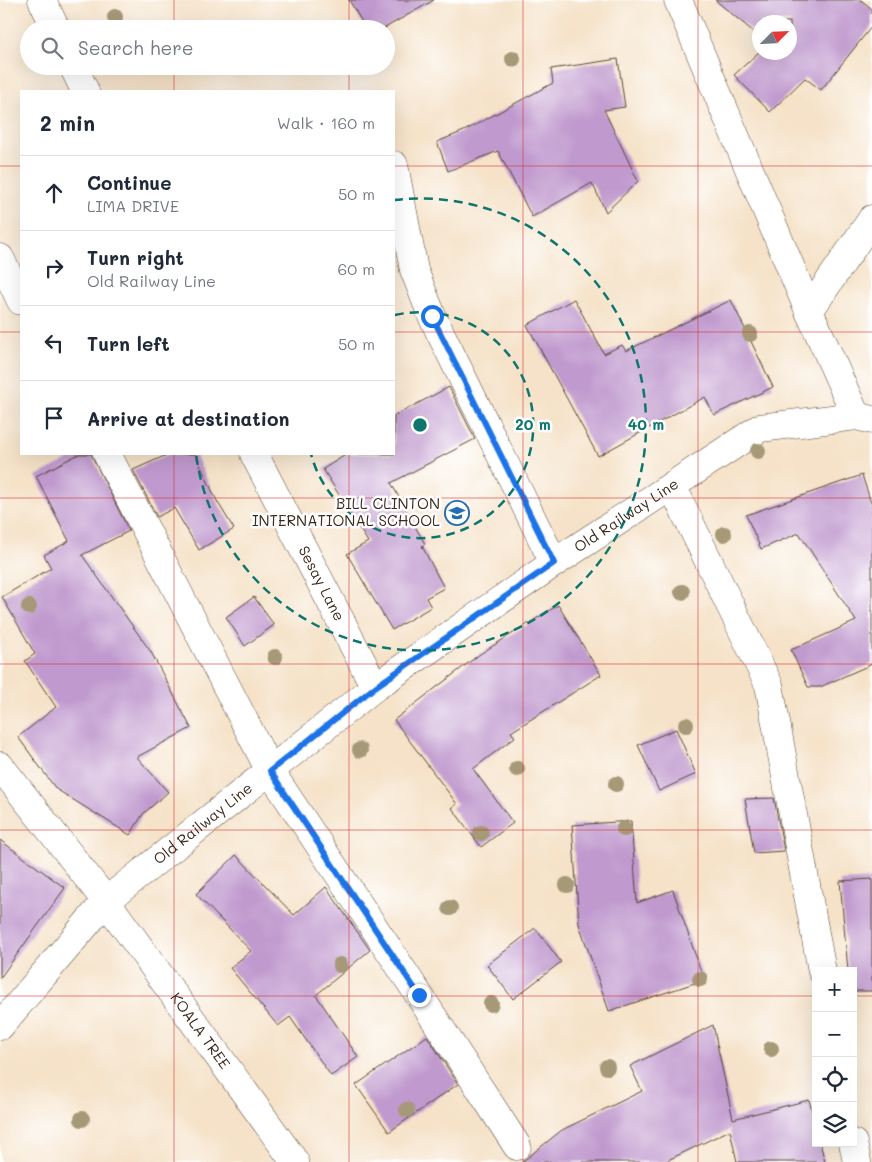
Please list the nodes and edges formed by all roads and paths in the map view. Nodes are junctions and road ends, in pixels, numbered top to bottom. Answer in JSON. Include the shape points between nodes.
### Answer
{"nodes":[{"id":1,"x":42,"y":0,"type":"edge"},
{"id":2,"x":678,"y":0,"type":"edge"},
{"id":3,"x":52,"y":20,"type":"edge"},
{"id":4,"x":77,"y":75,"type":"edge"},
{"id":5,"x":85,"y":90,"type":"edge"},
{"id":6,"x":395,"y":169,"type":"edge"},
{"id":7,"x":872,"y":219,"type":"edge"},
{"id":8,"x":0,"y":258,"type":"edge"},
{"id":9,"x":20,"y":299,"type":"edge"},
{"id":10,"x":809,"y":311,"type":"junction"},
{"id":11,"x":864,"y":418,"type":"edge"},
{"id":12,"x":108,"y":455,"type":"edge"},
{"id":13,"x":255,"y":455,"type":"edge"},
{"id":14,"x":672,"y":486,"type":"junction"},
{"id":15,"x":554,"y":563,"type":"junction"},
{"id":16,"x":375,"y":687,"type":"junction"},
{"id":17,"x":0,"y":766,"type":"edge"},
{"id":18,"x":270,"y":771,"type":"junction"},
{"id":19,"x":106,"y":901,"type":"junction"},
{"id":20,"x":821,"y":967,"type":"edge"},
{"id":21,"x":0,"y":1026,"type":"edge"},
{"id":22,"x":517,"y":1146,"type":"dead end"},
{"id":23,"x":854,"y":1147,"type":"edge"},
{"id":24,"x":295,"y":1162,"type":"edge"},
{"id":25,"x":857,"y":1162,"type":"edge"}],
"edges":[{"from":1,"to":3,"type":"street"},
{"from":2,"to":10,"type":"street"},
{"from":4,"to":5,"type":"street"},
{"from":6,"to":15,"type":"street","via":[[414,270],[425,298]]},
{"from":7,"to":10,"type":"street"},
{"from":8,"to":9,"type":"street"},
{"from":10,"to":11,"type":"street"},
{"from":11,"to":14,"type":"street","name":"Old Railway Line","via":[[760,428]]},
{"from":12,"to":18,"type":"street"},
{"from":13,"to":16,"type":"street","name":"Sesay Lane"},
{"from":14,"to":15,"type":"street","name":"Old Railway Line"},
{"from":14,"to":20,"type":"street","via":[[769,685]]},
{"from":15,"to":16,"type":"street","name":"Old Railway Line"},
{"from":16,"to":18,"type":"street","name":"Old Railway Line"},
{"from":17,"to":19,"type":"street","name":"KOALA TREE"},
{"from":18,"to":19,"type":"street","name":"Old Railway Line"},
{"from":18,"to":22,"type":"street"},
{"from":19,"to":21,"type":"street","name":"Old Railway Line"},
{"from":19,"to":24,"type":"street","name":"KOALA TREE"},
{"from":23,"to":25,"type":"street"}]}
